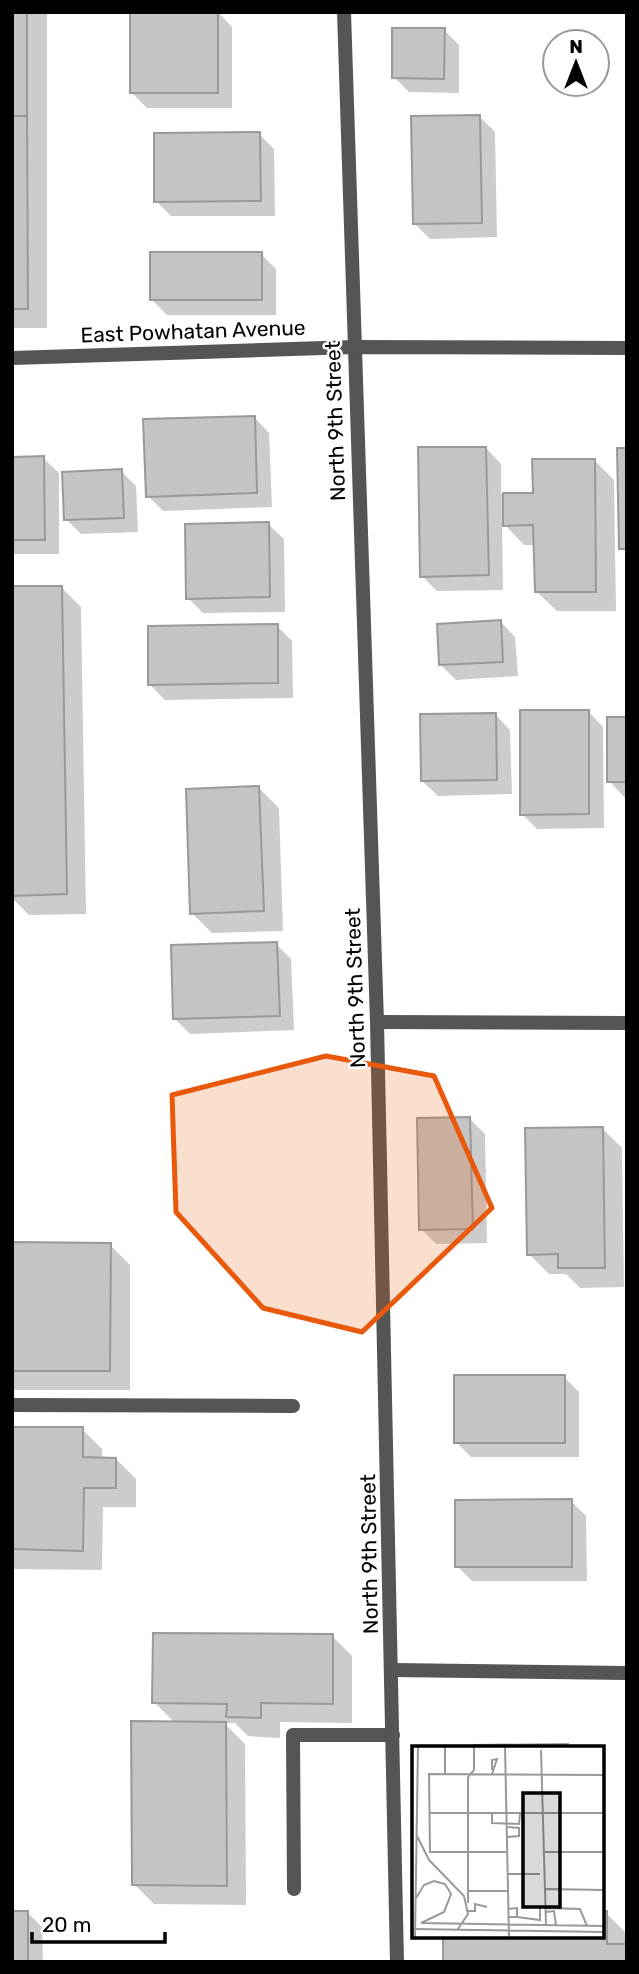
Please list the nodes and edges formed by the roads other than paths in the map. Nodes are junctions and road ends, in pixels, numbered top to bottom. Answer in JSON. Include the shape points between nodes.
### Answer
{"nodes":[{"id":1,"x":344,"y":12,"type":"edge"},
{"id":2,"x":354,"y":347,"type":"junction"},
{"id":3,"x":627,"y":348,"type":"edge"},
{"id":4,"x":12,"y":358,"type":"edge"},
{"id":5,"x":377,"y":1022,"type":"junction"},
{"id":6,"x":627,"y":1023,"type":"edge"},
{"id":7,"x":12,"y":1405,"type":"edge"},
{"id":8,"x":293,"y":1406,"type":"dead end"},
{"id":9,"x":393,"y":1670,"type":"junction"},
{"id":10,"x":627,"y":1673,"type":"edge"},
{"id":11,"x":393,"y":1735,"type":"junction"},
{"id":12,"x":294,"y":1889,"type":"dead end"},
{"id":13,"x":397,"y":1962,"type":"edge"}],
"edges":[{"from":1,"to":2,"type":"street","name":"North 9th Street"},
{"from":2,"to":3,"type":"street","name":"East Powhatan Avenue"},
{"from":2,"to":4,"type":"street","name":"East Powhatan Avenue"},
{"from":2,"to":5,"type":"street","name":"North 9th Street"},
{"from":5,"to":6,"type":"street"},
{"from":5,"to":9,"type":"street","name":"North 9th Street"},
{"from":7,"to":8,"type":"street"},
{"from":9,"to":10,"type":"street"},
{"from":9,"to":11,"type":"street","name":"North 9th Street"},
{"from":11,"to":12,"type":"street","via":[[293,1735]]},
{"from":11,"to":13,"type":"street","name":"North 9th Street"}]}
